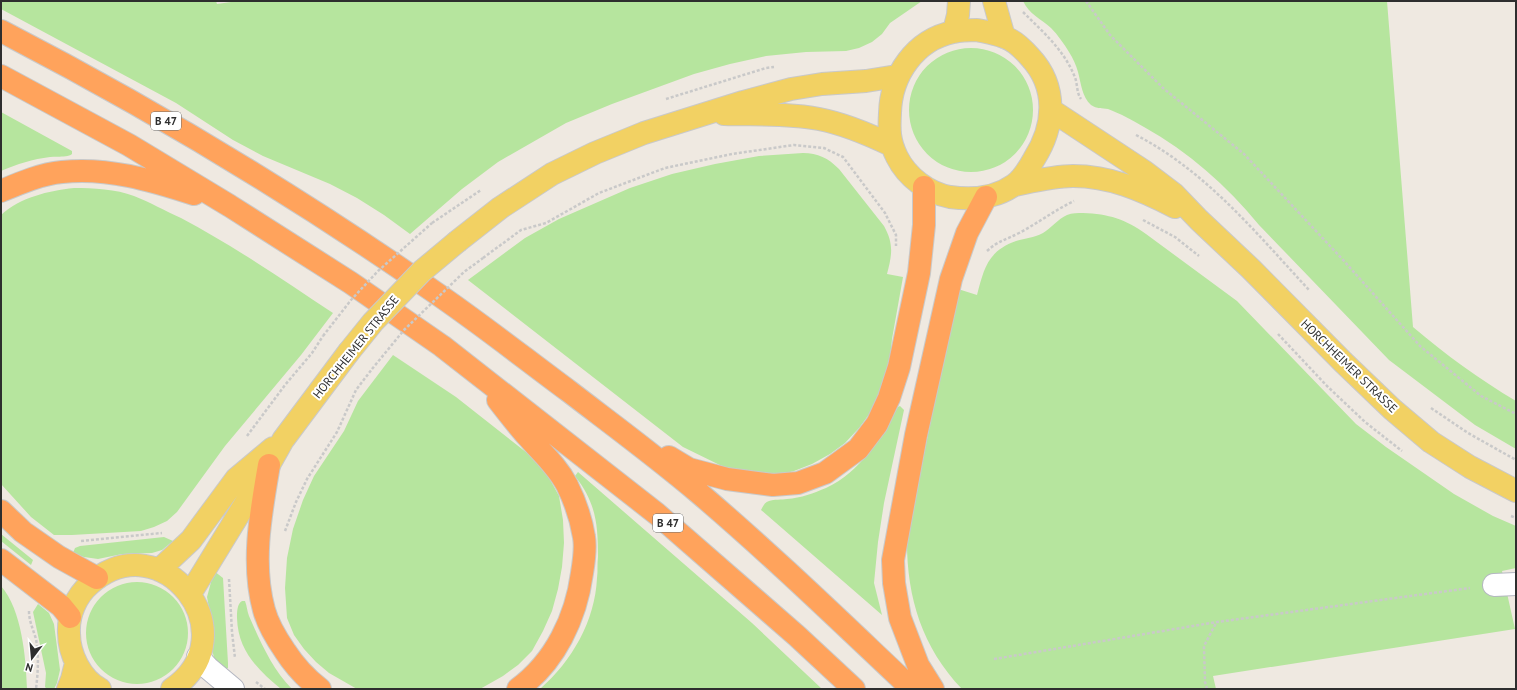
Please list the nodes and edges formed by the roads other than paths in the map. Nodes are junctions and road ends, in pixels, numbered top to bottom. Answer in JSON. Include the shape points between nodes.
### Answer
{"nodes":[{"id":1,"x":959,"y":1,"type":"edge"},
{"id":2,"x":994,"y":1,"type":"edge"},
{"id":3,"x":1,"y":31,"type":"edge"},
{"id":4,"x":954,"y":32,"type":"junction"},
{"id":5,"x":1004,"y":37,"type":"junction"},
{"id":6,"x":1,"y":76,"type":"edge"},
{"id":7,"x":897,"y":76,"type":"junction"},
{"id":8,"x":1051,"y":110,"type":"junction"},
{"id":9,"x":707,"y":113,"type":"junction"},
{"id":10,"x":891,"y":145,"type":"junction"},
{"id":11,"x":1015,"y":185,"type":"junction"},
{"id":12,"x":924,"y":187,"type":"junction"},
{"id":13,"x":1,"y":191,"type":"edge"},
{"id":14,"x":986,"y":197,"type":"junction"},
{"id":15,"x":230,"y":206,"type":"junction"},
{"id":16,"x":1199,"y":220,"type":"junction"},
{"id":17,"x":472,"y":368,"type":"junction"},
{"id":18,"x":616,"y":426,"type":"junction"},
{"id":19,"x":283,"y":440,"type":"junction"},
{"id":20,"x":269,"y":465,"type":"junction"},
{"id":21,"x":1516,"y":491,"type":"edge"},
{"id":22,"x":1,"y":511,"type":"edge"},
{"id":23,"x":1,"y":560,"type":"edge"},
{"id":24,"x":159,"y":570,"type":"junction"},
{"id":25,"x":97,"y":578,"type":"junction"},
{"id":26,"x":1516,"y":584,"type":"edge"},
{"id":27,"x":1494,"y":585,"type":"road end"},
{"id":28,"x":190,"y":594,"type":"junction"},
{"id":29,"x":70,"y":617,"type":"junction"},
{"id":30,"x":198,"y":657,"type":"junction"},
{"id":31,"x":76,"y":663,"type":"junction"},
{"id":32,"x":230,"y":686,"type":"edge"},
{"id":33,"x":68,"y":689,"type":"edge"},
{"id":34,"x":100,"y":689,"type":"edge"},
{"id":35,"x":172,"y":689,"type":"edge"},
{"id":36,"x":320,"y":689,"type":"edge"},
{"id":37,"x":518,"y":689,"type":"edge"},
{"id":38,"x":854,"y":689,"type":"edge"},
{"id":39,"x":912,"y":689,"type":"edge"},
{"id":40,"x":933,"y":689,"type":"edge"}],
"edges":[{"from":1,"to":4,"type":"main road"},
{"from":2,"to":5,"type":"main road"},
{"from":3,"to":18,"type":"highway","number":"B 47","via":[[149,111],[326,219],[434,291]]},
{"from":4,"to":5,"type":"main road","via":[[977,30]]},
{"from":4,"to":7,"type":"main road","via":[[936,37],[920,47]]},
{"from":5,"to":8,"type":"main road","via":[[1024,50],[1041,71],[1050,97]]},
{"from":6,"to":15,"type":"highway","number":"B 47","via":[[129,145]]},
{"from":7,"to":9,"type":"main road","name":"HORCHHEIMER STRASSE","via":[[791,89]]},
{"from":7,"to":10,"type":"main road","via":[[890,109]]},
{"from":8,"to":11,"type":"main road","via":[[1044,142],[1028,170]]},
{"from":8,"to":16,"type":"main road","name":"HORCHHEIMER STRASSE","via":[[1145,172],[1174,194]]},
{"from":9,"to":10,"type":"main road","name":"HORCHHEIMER STRASSE","via":[[819,119],[849,127]]},
{"from":9,"to":19,"type":"main road","name":"HORCHHEIMER STRASSE","bridge":true,"via":[[644,133],[595,153],[552,174],[500,208],[422,271],[373,322]]},
{"from":10,"to":12,"type":"main road","via":[[901,164]]},
{"from":11,"to":14,"type":"main road"},
{"from":11,"to":16,"type":"main road","name":"HORCHHEIMER STRASSE","via":[[1072,176],[1110,180],[1157,198]]},
{"from":12,"to":14,"type":"main road","via":[[943,196],[965,199]]},
{"from":12,"to":18,"type":"highway","via":[[924,225],[919,273],[899,368],[877,424],[858,449],[825,473],[798,483],[773,485],[727,479],[689,469]]},
{"from":13,"to":15,"type":"highway","via":[[60,172],[87,171],[127,175],[171,186]]},
{"from":14,"to":40,"type":"highway","via":[[967,233],[951,279],[916,435],[893,560],[900,618],[918,665]]},
{"from":15,"to":17,"type":"highway","number":"B 47","via":[[351,283]]},
{"from":16,"to":21,"type":"main road","name":"HORCHHEIMER STRASSE","via":[[1392,409],[1432,442],[1470,467]]},
{"from":17,"to":37,"type":"highway","via":[[552,462],[578,510],[584,538],[581,585],[576,606],[564,635],[547,661]]},
{"from":17,"to":38,"type":"highway","number":"B 47","via":[[657,514]]},
{"from":18,"to":39,"type":"highway","number":"B 47","via":[[698,492],[770,555]]},
{"from":19,"to":20,"type":"main road","name":"HORCHHEIMER STRASSE"},
{"from":19,"to":24,"type":"main road","name":"HORCHHEIMER STRASSE","via":[[236,479],[191,540]]},
{"from":20,"to":28,"type":"main road","name":"HORCHHEIMER STRASSE"},
{"from":20,"to":36,"type":"highway","via":[[258,549],[264,610],[276,638],[297,667]]},
{"from":22,"to":25,"type":"highway","via":[[23,532],[59,557]]},
{"from":23,"to":29,"type":"highway","via":[[61,606]]},
{"from":24,"to":25,"type":"main road","via":[[144,566],[127,566]]},
{"from":24,"to":28,"type":"main road","via":[[182,584]]},
{"from":25,"to":29,"type":"main road","via":[[85,588]]},
{"from":26,"to":27,"type":"lane"},
{"from":28,"to":30,"type":"main road","via":[[197,606],[202,625],[202,644]]},
{"from":29,"to":31,"type":"main road","via":[[70,648]]},
{"from":30,"to":32,"type":"lane"},
{"from":30,"to":35,"type":"main road","via":[[186,676]]},
{"from":31,"to":33,"type":"main road"},
{"from":31,"to":34,"type":"main road","via":[[85,676]]}]}
